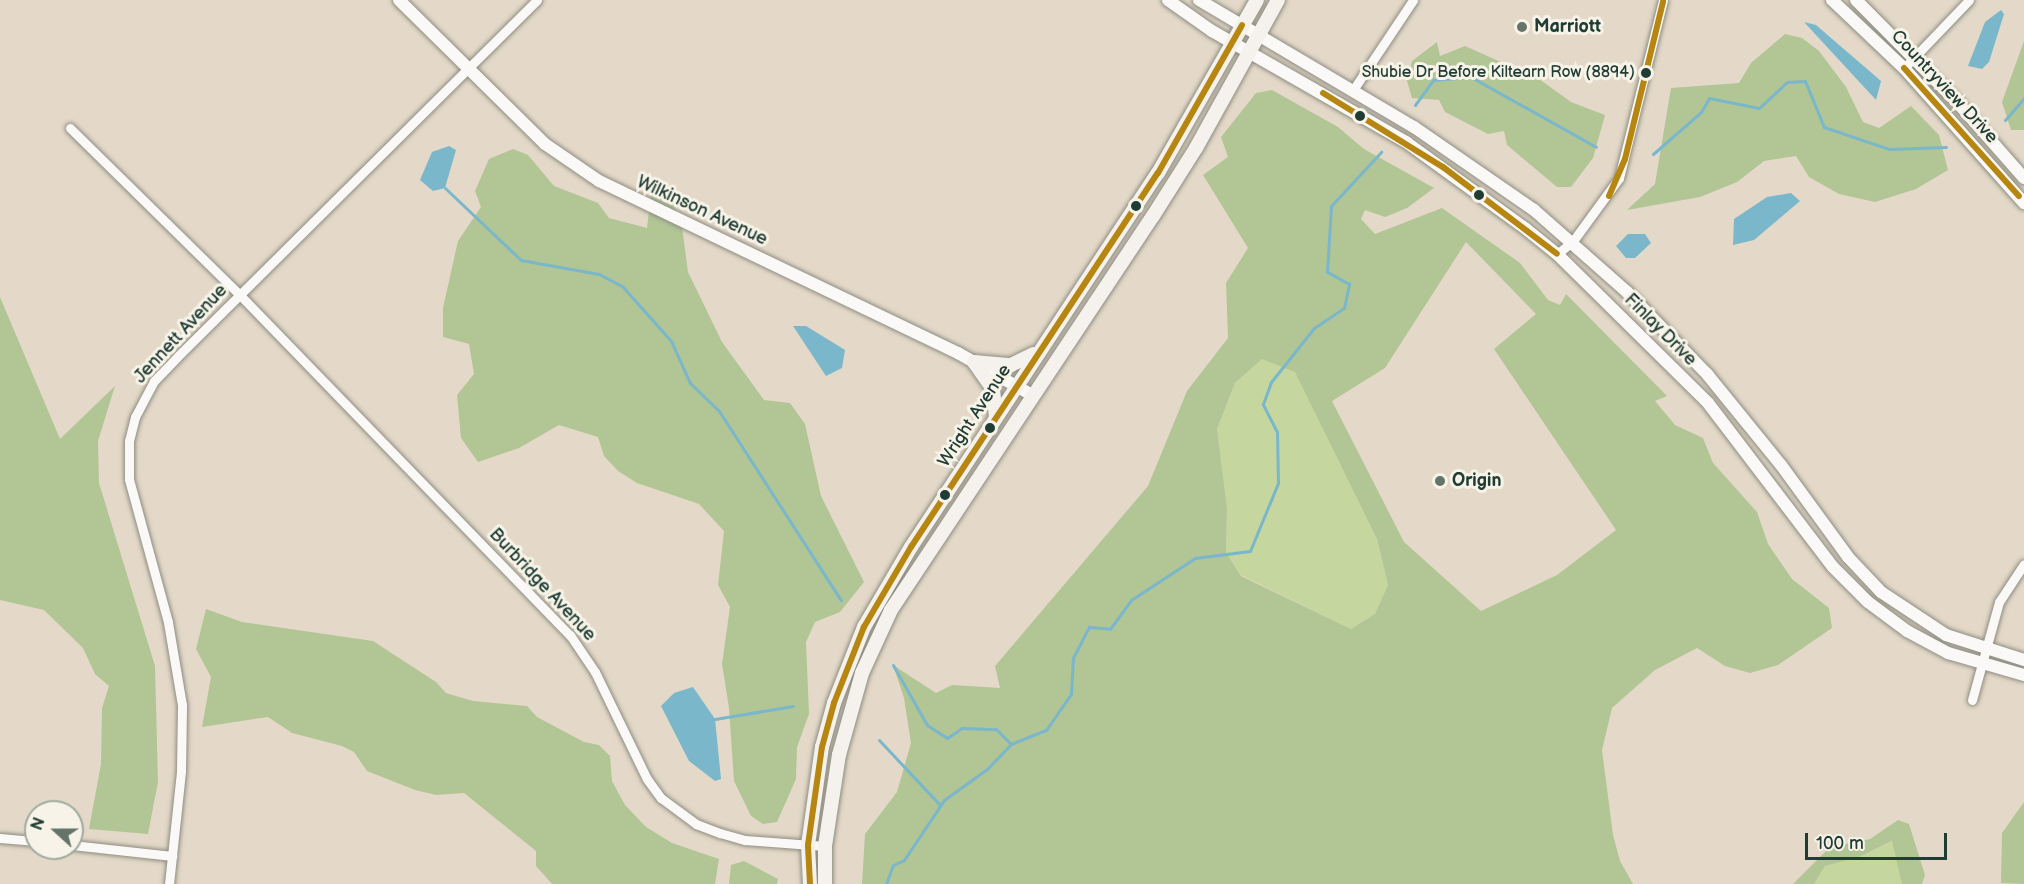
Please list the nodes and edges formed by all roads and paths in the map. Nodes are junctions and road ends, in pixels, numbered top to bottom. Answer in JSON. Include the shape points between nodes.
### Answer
{"nodes":[{"id":1,"x":399,"y":0,"type":"edge"},
{"id":2,"x":537,"y":0,"type":"edge"},
{"id":3,"x":1168,"y":0,"type":"edge"},
{"id":4,"x":1199,"y":0,"type":"edge"},
{"id":5,"x":1257,"y":0,"type":"edge"},
{"id":6,"x":1278,"y":0,"type":"edge"},
{"id":7,"x":1413,"y":0,"type":"edge"},
{"id":8,"x":1663,"y":0,"type":"edge"},
{"id":9,"x":1832,"y":0,"type":"edge"},
{"id":10,"x":1856,"y":0,"type":"edge"},
{"id":11,"x":1969,"y":0,"type":"edge"},
{"id":12,"x":1242,"y":25,"type":"junction"},
{"id":13,"x":1257,"y":35,"type":"junction"},
{"id":14,"x":1232,"y":42,"type":"junction"},
{"id":15,"x":1248,"y":51,"type":"junction"},
{"id":16,"x":1914,"y":57,"type":"junction"},
{"id":17,"x":465,"y":68,"type":"junction"},
{"id":18,"x":1904,"y":68,"type":"junction"},
{"id":19,"x":1353,"y":90,"type":"junction"},
{"id":20,"x":70,"y":128,"type":"dead end"},
{"id":21,"x":2024,"y":177,"type":"edge"},
{"id":22,"x":2022,"y":197,"type":"edge"},
{"id":23,"x":1573,"y":242,"type":"junction"},
{"id":24,"x":1557,"y":254,"type":"junction"},
{"id":25,"x":240,"y":295,"type":"junction"},
{"id":26,"x":1039,"y":351,"type":"junction"},
{"id":27,"x":974,"y":362,"type":"junction"},
{"id":28,"x":1016,"y":386,"type":"junction"},
{"id":29,"x":1032,"y":395,"type":"junction"},
{"id":30,"x":996,"y":417,"type":"junction"},
{"id":31,"x":2024,"y":564,"type":"edge"},
{"id":32,"x":1985,"y":650,"type":"junction"},
{"id":33,"x":2024,"y":660,"type":"edge"},
{"id":34,"x":1981,"y":666,"type":"junction"},
{"id":35,"x":2024,"y":675,"type":"edge"},
{"id":36,"x":1971,"y":700,"type":"dead end"},
{"id":37,"x":0,"y":838,"type":"edge"},
{"id":38,"x":24,"y":840,"type":"edge"},
{"id":39,"x":808,"y":845,"type":"junction"},
{"id":40,"x":84,"y":846,"type":"edge"},
{"id":41,"x":825,"y":846,"type":"junction"},
{"id":42,"x":172,"y":856,"type":"junction"},
{"id":43,"x":169,"y":884,"type":"edge"},
{"id":44,"x":810,"y":884,"type":"edge"},
{"id":45,"x":825,"y":884,"type":"edge"}],
"edges":[{"from":1,"to":17,"type":"street","name":"Wilkinson Avenue"},
{"from":2,"to":17,"type":"street","name":"Jennett Avenue"},
{"from":3,"to":14,"type":"street","name":"Finlay Drive"},
{"from":4,"to":12,"type":"street","name":"Finlay Drive"},
{"from":5,"to":12,"type":"main road","name":"Wright Avenue"},
{"from":6,"to":13,"type":"main road","name":"Wright Avenue"},
{"from":7,"to":19,"type":"street"},
{"from":8,"to":23,"type":"street","via":[[1619,178]]},
{"from":9,"to":18,"type":"street","name":"Countryview Drive"},
{"from":10,"to":16,"type":"street","name":"Countryview Drive"},
{"from":11,"to":16,"type":"street"},
{"from":12,"to":13,"type":"street","name":"Finlay Drive"},
{"from":12,"to":14,"type":"main road","name":"Wright Avenue"},
{"from":13,"to":15,"type":"main road","name":"Wright Avenue"},
{"from":13,"to":19,"type":"street","name":"Finlay Drive"},
{"from":14,"to":15,"type":"street","name":"Finlay Drive"},
{"from":14,"to":26,"type":"main road","name":"Wright Avenue","via":[[1158,173]]},
{"from":15,"to":24,"type":"street","name":"Finlay Drive","via":[[1413,146]]},
{"from":15,"to":29,"type":"main road","name":"Wright Avenue","via":[[1196,148]]},
{"from":16,"to":18,"type":"street"},
{"from":16,"to":21,"type":"street","name":"Countryview Drive"},
{"from":17,"to":25,"type":"street","name":"Jennett Avenue"},
{"from":17,"to":27,"type":"street","name":"Wilkinson Avenue","via":[[545,144],[599,181]]},
{"from":18,"to":22,"type":"street","name":"Countryview Drive"},
{"from":19,"to":23,"type":"street","name":"Finlay Drive","via":[[1489,177]]},
{"from":20,"to":25,"type":"street","name":"Burbridge Avenue"},
{"from":23,"to":24,"type":"street"},
{"from":23,"to":32,"type":"street","name":"Finlay Drive","via":[[1650,314],[1729,400],[1869,581],[1920,620]]},
{"from":24,"to":34,"type":"street","name":"Finlay Drive","via":[[1708,403],[1855,591],[1920,639]]},
{"from":25,"to":39,"type":"street","name":"Burbridge Avenue","via":[[576,642],[599,678],[647,779],[661,798],[696,824],[720,833]]},
{"from":25,"to":42,"type":"street","name":"Jennett Avenue","via":[[154,381],[135,417],[129,441],[132,496],[168,622],[182,705],[181,771]]},
{"from":26,"to":27,"type":"main road","via":[[1011,365]]},
{"from":26,"to":28,"type":"main road","name":"Wright Avenue"},
{"from":27,"to":28,"type":"street","name":"Wilkinson Avenue"},
{"from":27,"to":30,"type":"main road","via":[[993,389]]},
{"from":28,"to":29,"type":"street","name":"Wilkinson Avenue"},
{"from":28,"to":30,"type":"main road","name":"Wright Avenue"},
{"from":29,"to":41,"type":"main road","name":"Wright Avenue","via":[[909,576],[874,644],[849,711]]},
{"from":30,"to":39,"type":"main road","name":"Wright Avenue","via":[[885,587],[847,664],[822,747]]},
{"from":31,"to":32,"type":"street","via":[[1999,602]]},
{"from":32,"to":33,"type":"street","name":"Finlay Drive"},
{"from":32,"to":34,"type":"street"},
{"from":34,"to":35,"type":"street","name":"Finlay Drive"},
{"from":34,"to":36,"type":"street"},
{"from":37,"to":38,"type":"street"},
{"from":39,"to":41,"type":"street","name":"Burbridge Avenue"},
{"from":39,"to":44,"type":"main road","name":"Wright Avenue"},
{"from":40,"to":42,"type":"street"},
{"from":41,"to":45,"type":"main road","name":"Wright Avenue"},
{"from":42,"to":43,"type":"street","name":"Jennett Avenue"}]}
